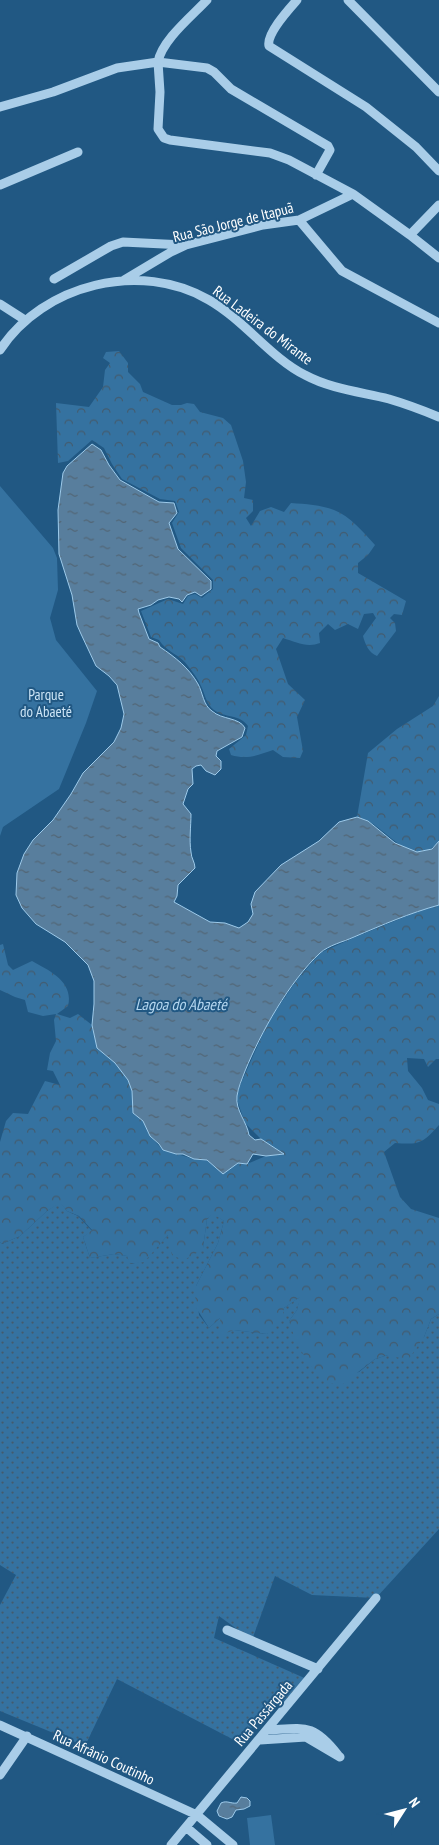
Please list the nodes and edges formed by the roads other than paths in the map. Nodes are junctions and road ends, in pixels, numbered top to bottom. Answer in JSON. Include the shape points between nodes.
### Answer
{"nodes":[{"id":1,"x":207,"y":0,"type":"edge"},
{"id":2,"x":297,"y":0,"type":"edge"},
{"id":3,"x":348,"y":0,"type":"edge"},
{"id":4,"x":158,"y":62,"type":"junction"},
{"id":5,"x":439,"y":92,"type":"edge"},
{"id":6,"x":0,"y":107,"type":"edge"},
{"id":7,"x":78,"y":152,"type":"dead end"},
{"id":8,"x":439,"y":171,"type":"edge"},
{"id":9,"x":316,"y":174,"type":"junction"},
{"id":10,"x":0,"y":185,"type":"edge"},
{"id":11,"x":352,"y":194,"type":"junction"},
{"id":12,"x":439,"y":205,"type":"edge"},
{"id":13,"x":299,"y":220,"type":"junction"},
{"id":14,"x":410,"y":235,"type":"junction"},
{"id":15,"x":186,"y":245,"type":"junction"},
{"id":16,"x":439,"y":258,"type":"edge"},
{"id":17,"x":54,"y":280,"type":"dead end"},
{"id":18,"x":124,"y":280,"type":"junction"},
{"id":19,"x":0,"y":304,"type":"edge"},
{"id":20,"x":25,"y":320,"type":"junction"},
{"id":21,"x":439,"y":324,"type":"edge"},
{"id":22,"x":0,"y":350,"type":"edge"},
{"id":23,"x":439,"y":417,"type":"edge"},
{"id":24,"x":376,"y":1598,"type":"dead end"},
{"id":25,"x":227,"y":1630,"type":"dead end"},
{"id":26,"x":318,"y":1669,"type":"junction"},
{"id":27,"x":0,"y":1725,"type":"edge"},
{"id":28,"x":268,"y":1730,"type":"junction"},
{"id":29,"x":27,"y":1736,"type":"junction"},
{"id":30,"x":260,"y":1740,"type":"junction"},
{"id":31,"x":0,"y":1775,"type":"edge"},
{"id":32,"x":197,"y":1815,"type":"junction"},
{"id":33,"x":186,"y":1828,"type":"junction"},
{"id":34,"x":171,"y":1845,"type":"edge"},
{"id":35,"x":206,"y":1845,"type":"edge"},
{"id":36,"x":233,"y":1845,"type":"edge"}],
"edges":[{"from":1,"to":4,"type":"street","via":[[176,32]]},
{"from":2,"to":8,"type":"street","via":[[268,41],[269,46],[366,107],[416,147]]},
{"from":3,"to":5,"type":"street"},
{"from":4,"to":6,"type":"street","via":[[117,68],[53,92]]},
{"from":4,"to":9,"type":"street","via":[[210,70],[231,89],[328,146],[330,150]]},
{"from":4,"to":9,"type":"street","via":[[158,129],[164,138],[270,153]]},
{"from":7,"to":10,"type":"street"},
{"from":9,"to":11,"type":"street"},
{"from":11,"to":13,"type":"street","name":"Rua São Jorge de Itapuã"},
{"from":11,"to":14,"type":"street"},
{"from":12,"to":14,"type":"street"},
{"from":13,"to":15,"type":"street","name":"Rua São Jorge de Itapuã","via":[[263,225]]},
{"from":13,"to":21,"type":"street","via":[[342,271]]},
{"from":14,"to":16,"type":"street"},
{"from":15,"to":17,"type":"street","via":[[123,242]]},
{"from":15,"to":18,"type":"street","name":"Rua São Jorge de Itapuã"},
{"from":18,"to":20,"type":"street","name":"Rua Ladeira do Mirante","via":[[67,294]]},
{"from":18,"to":23,"type":"street","name":"Rua Ladeira do Mirante","via":[[154,282],[208,299],[231,314],[304,375]]},
{"from":19,"to":20,"type":"street"},
{"from":20,"to":22,"type":"street","name":"Rua Ladeira do Mirante"},
{"from":24,"to":26,"type":"street","name":"Rua Passárgada"},
{"from":25,"to":26,"type":"street"},
{"from":26,"to":28,"type":"street","name":"Rua Passárgada"},
{"from":27,"to":29,"type":"street","name":"Rua Afrânio Coutinho"},
{"from":28,"to":30,"type":"street","name":"Rua Passárgada"},
{"from":28,"to":30,"type":"street","via":[[312,1730],[340,1757],[306,1737]]},
{"from":29,"to":31,"type":"street"},
{"from":29,"to":32,"type":"street","name":"Rua Afrânio Coutinho"},
{"from":30,"to":32,"type":"street","name":"Rua Passárgada"},
{"from":32,"to":33,"type":"street","name":"Rua Passárgada"},
{"from":32,"to":36,"type":"street","name":"Rua Afrânio Coutinho"},
{"from":33,"to":34,"type":"street","name":"Rua Passárgada"},
{"from":33,"to":35,"type":"street"}]}
